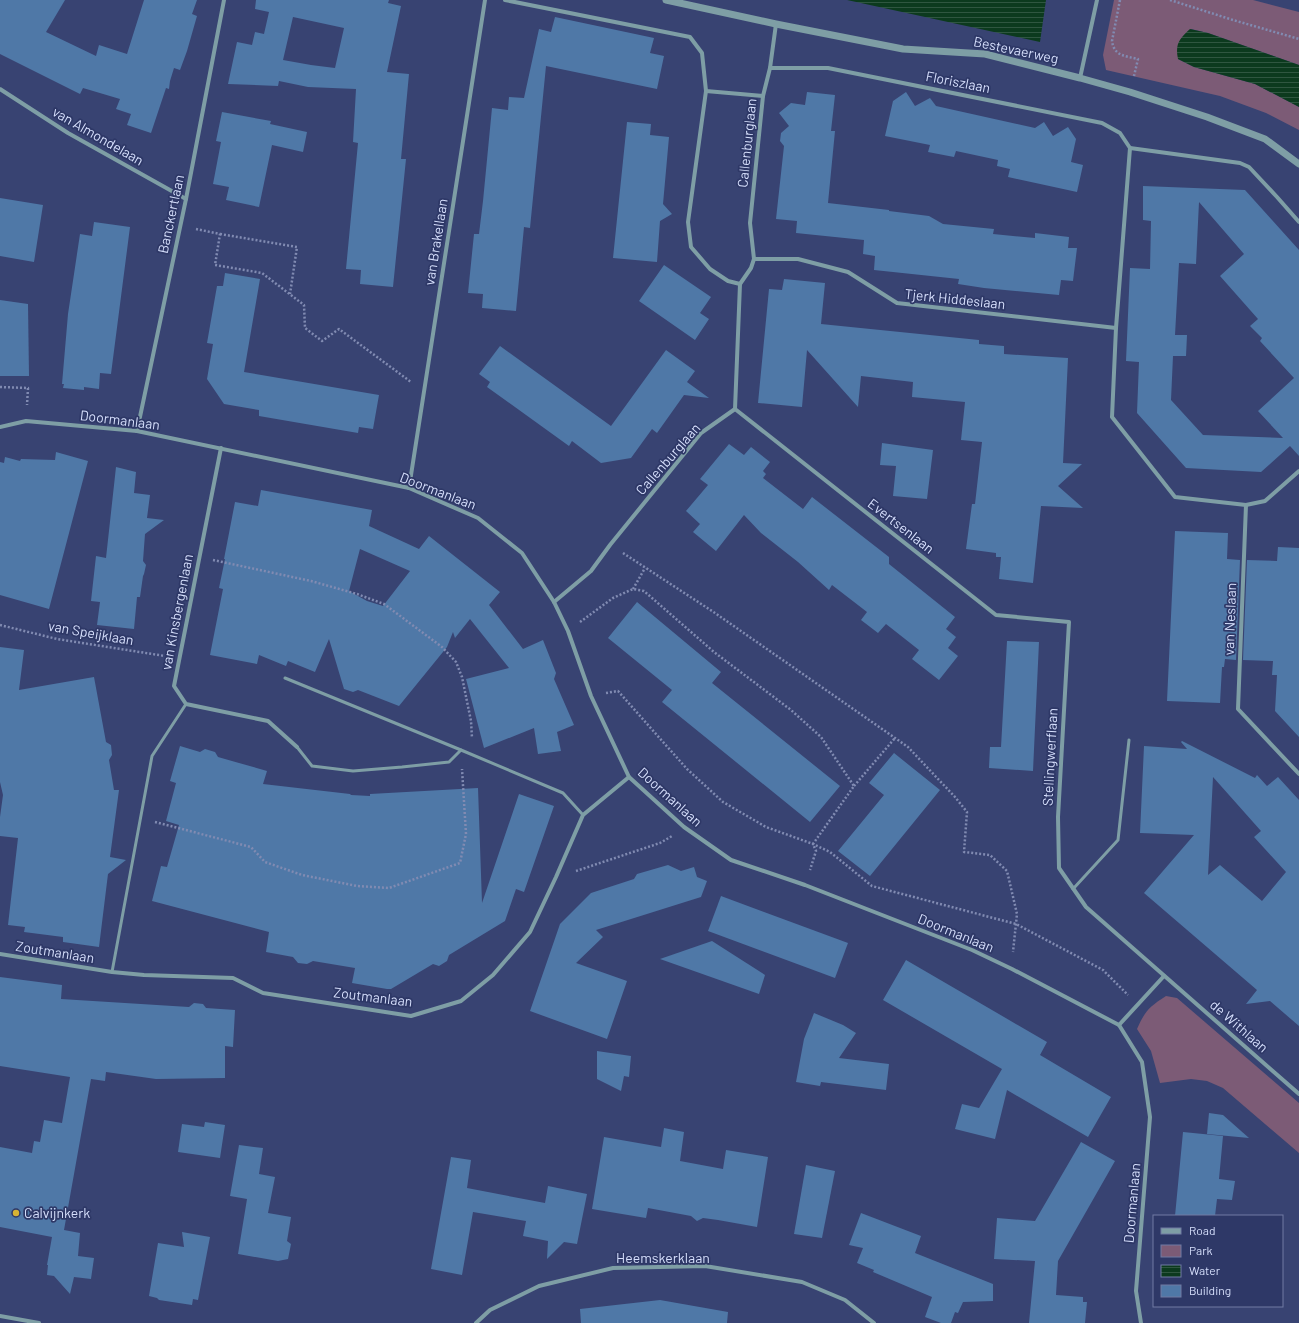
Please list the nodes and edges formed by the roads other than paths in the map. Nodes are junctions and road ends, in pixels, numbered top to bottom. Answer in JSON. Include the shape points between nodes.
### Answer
{"nodes":[{"id":1,"x":224,"y":0,"type":"edge"},
{"id":2,"x":485,"y":0,"type":"edge"},
{"id":3,"x":505,"y":0,"type":"edge"},
{"id":4,"x":666,"y":0,"type":"edge"},
{"id":5,"x":1096,"y":0,"type":"edge"},
{"id":6,"x":776,"y":24,"type":"junction"},
{"id":7,"x":770,"y":68,"type":"junction"},
{"id":8,"x":1080,"y":78,"type":"junction"},
{"id":9,"x":0,"y":89,"type":"edge"},
{"id":10,"x":706,"y":91,"type":"junction"},
{"id":11,"x":762,"y":96,"type":"junction"},
{"id":12,"x":1130,"y":148,"type":"junction"},
{"id":13,"x":1299,"y":164,"type":"edge"},
{"id":14,"x":186,"y":199,"type":"junction"},
{"id":15,"x":1299,"y":222,"type":"edge"},
{"id":16,"x":754,"y":259,"type":"junction"},
{"id":17,"x":740,"y":284,"type":"junction"},
{"id":18,"x":1116,"y":328,"type":"junction"},
{"id":19,"x":735,"y":409,"type":"junction"},
{"id":20,"x":0,"y":427,"type":"edge"},
{"id":21,"x":137,"y":431,"type":"junction"},
{"id":22,"x":221,"y":448,"type":"junction"},
{"id":23,"x":1299,"y":470,"type":"edge"},
{"id":24,"x":409,"y":488,"type":"junction"},
{"id":25,"x":1246,"y":505,"type":"junction"},
{"id":26,"x":554,"y":602,"type":"junction"},
{"id":27,"x":1069,"y":622,"type":"joint"},
{"id":28,"x":285,"y":678,"type":"dead end"},
{"id":29,"x":186,"y":704,"type":"junction"},
{"id":30,"x":1129,"y":740,"type":"dead end"},
{"id":31,"x":298,"y":747,"type":"joint"},
{"id":32,"x":461,"y":750,"type":"junction"},
{"id":33,"x":1299,"y":774,"type":"edge"},
{"id":34,"x":630,"y":777,"type":"junction"},
{"id":35,"x":583,"y":815,"type":"junction"},
{"id":36,"x":1073,"y":889,"type":"junction"},
{"id":37,"x":0,"y":954,"type":"edge"},
{"id":38,"x":112,"y":972,"type":"junction"},
{"id":39,"x":1164,"y":976,"type":"junction"},
{"id":40,"x":1119,"y":1025,"type":"junction"},
{"id":41,"x":1299,"y":1094,"type":"edge"},
{"id":42,"x":0,"y":1316,"type":"edge"},
{"id":43,"x":39,"y":1323,"type":"edge"},
{"id":44,"x":476,"y":1323,"type":"edge"},
{"id":45,"x":874,"y":1323,"type":"edge"},
{"id":46,"x":1141,"y":1323,"type":"edge"}],
"edges":[{"from":1,"to":14,"type":"street","name":"Banckertlaan"},
{"from":2,"to":24,"type":"street","name":"van Brakellaan"},
{"from":3,"to":10,"type":"street","via":[[690,37],[702,53]]},
{"from":4,"to":6,"type":"street","name":"Bestevaerweg"},
{"from":5,"to":8,"type":"street"},
{"from":6,"to":7,"type":"street","name":"Callenburglaan"},
{"from":6,"to":8,"type":"street","name":"Bestevaerweg","via":[[903,49],[985,54]]},
{"from":7,"to":11,"type":"street","name":"Callenburglaan"},
{"from":7,"to":12,"type":"street","name":"Floriszlaan","via":[[828,68],[1102,123],[1120,133]]},
{"from":8,"to":13,"type":"street","name":"Bestevaerweg","via":[[1208,116],[1265,139]]},
{"from":9,"to":14,"type":"street","name":"van Almondelaan","via":[[68,133]]},
{"from":10,"to":11,"type":"street"},
{"from":10,"to":17,"type":"street","via":[[688,222],[691,247],[710,269],[728,281]]},
{"from":11,"to":16,"type":"street","name":"Callenburglaan","via":[[750,223]]},
{"from":12,"to":15,"type":"street","via":[[1240,163],[1250,167]]},
{"from":12,"to":18,"type":"street"},
{"from":14,"to":21,"type":"street","name":"Banckertlaan"},
{"from":16,"to":17,"type":"street"},
{"from":16,"to":18,"type":"street","name":"Tjerk Hiddeslaan","via":[[798,259],[848,272],[897,304]]},
{"from":17,"to":19,"type":"street"},
{"from":18,"to":25,"type":"street","via":[[1112,417],[1175,497]]},
{"from":19,"to":26,"type":"street","name":"Callenburglaan","via":[[701,433],[591,571]]},
{"from":19,"to":27,"type":"street","name":"Evertsenlaan","via":[[996,616]]},
{"from":20,"to":21,"type":"street","name":"Doormanlaan","via":[[26,421]]},
{"from":21,"to":22,"type":"street","name":"Doormanlaan"},
{"from":22,"to":24,"type":"street","name":"Doormanlaan"},
{"from":22,"to":29,"type":"street","name":"van Kinsbergenlaan","via":[[174,686]]},
{"from":23,"to":25,"type":"street","via":[[1265,501]]},
{"from":24,"to":26,"type":"street","name":"Doormanlaan","via":[[478,518],[522,553]]},
{"from":25,"to":33,"type":"street","name":"van Neslaan","via":[[1238,709]]},
{"from":26,"to":34,"type":"street","name":"Doormanlaan","via":[[568,631],[592,696]]},
{"from":27,"to":36,"type":"street","name":"Stellingwerflaan","via":[[1058,817],[1059,868]]},
{"from":28,"to":32,"type":"lane"},
{"from":29,"to":31,"type":"street","via":[[268,721]]},
{"from":29,"to":38,"type":"lane","via":[[152,756]]},
{"from":30,"to":36,"type":"lane","via":[[1118,840]]},
{"from":31,"to":32,"type":"lane","via":[[312,766],[353,771],[449,762]]},
{"from":32,"to":35,"type":"lane","via":[[564,793]]},
{"from":34,"to":35,"type":"street","name":"Zoutmanlaan"},
{"from":34,"to":40,"type":"street","name":"Doormanlaan","via":[[684,828],[731,860],[805,885],[972,950]]},
{"from":35,"to":38,"type":"street","name":"Zoutmanlaan","via":[[530,932],[493,975],[461,1001],[411,1016],[263,993],[234,978]]},
{"from":36,"to":39,"type":"street","name":"de Withlaan","via":[[1086,907]]},
{"from":37,"to":38,"type":"street","name":"Zoutmanlaan"},
{"from":39,"to":40,"type":"street"},
{"from":39,"to":41,"type":"street","name":"de Withlaan"},
{"from":40,"to":46,"type":"street","name":"Doormanlaan","via":[[1142,1062],[1150,1117],[1136,1292]]},
{"from":42,"to":43,"type":"street"},
{"from":44,"to":45,"type":"street","name":"Heemskerklaan","via":[[490,1310],[539,1286],[613,1268],[705,1266],[802,1282],[845,1300]]}]}
